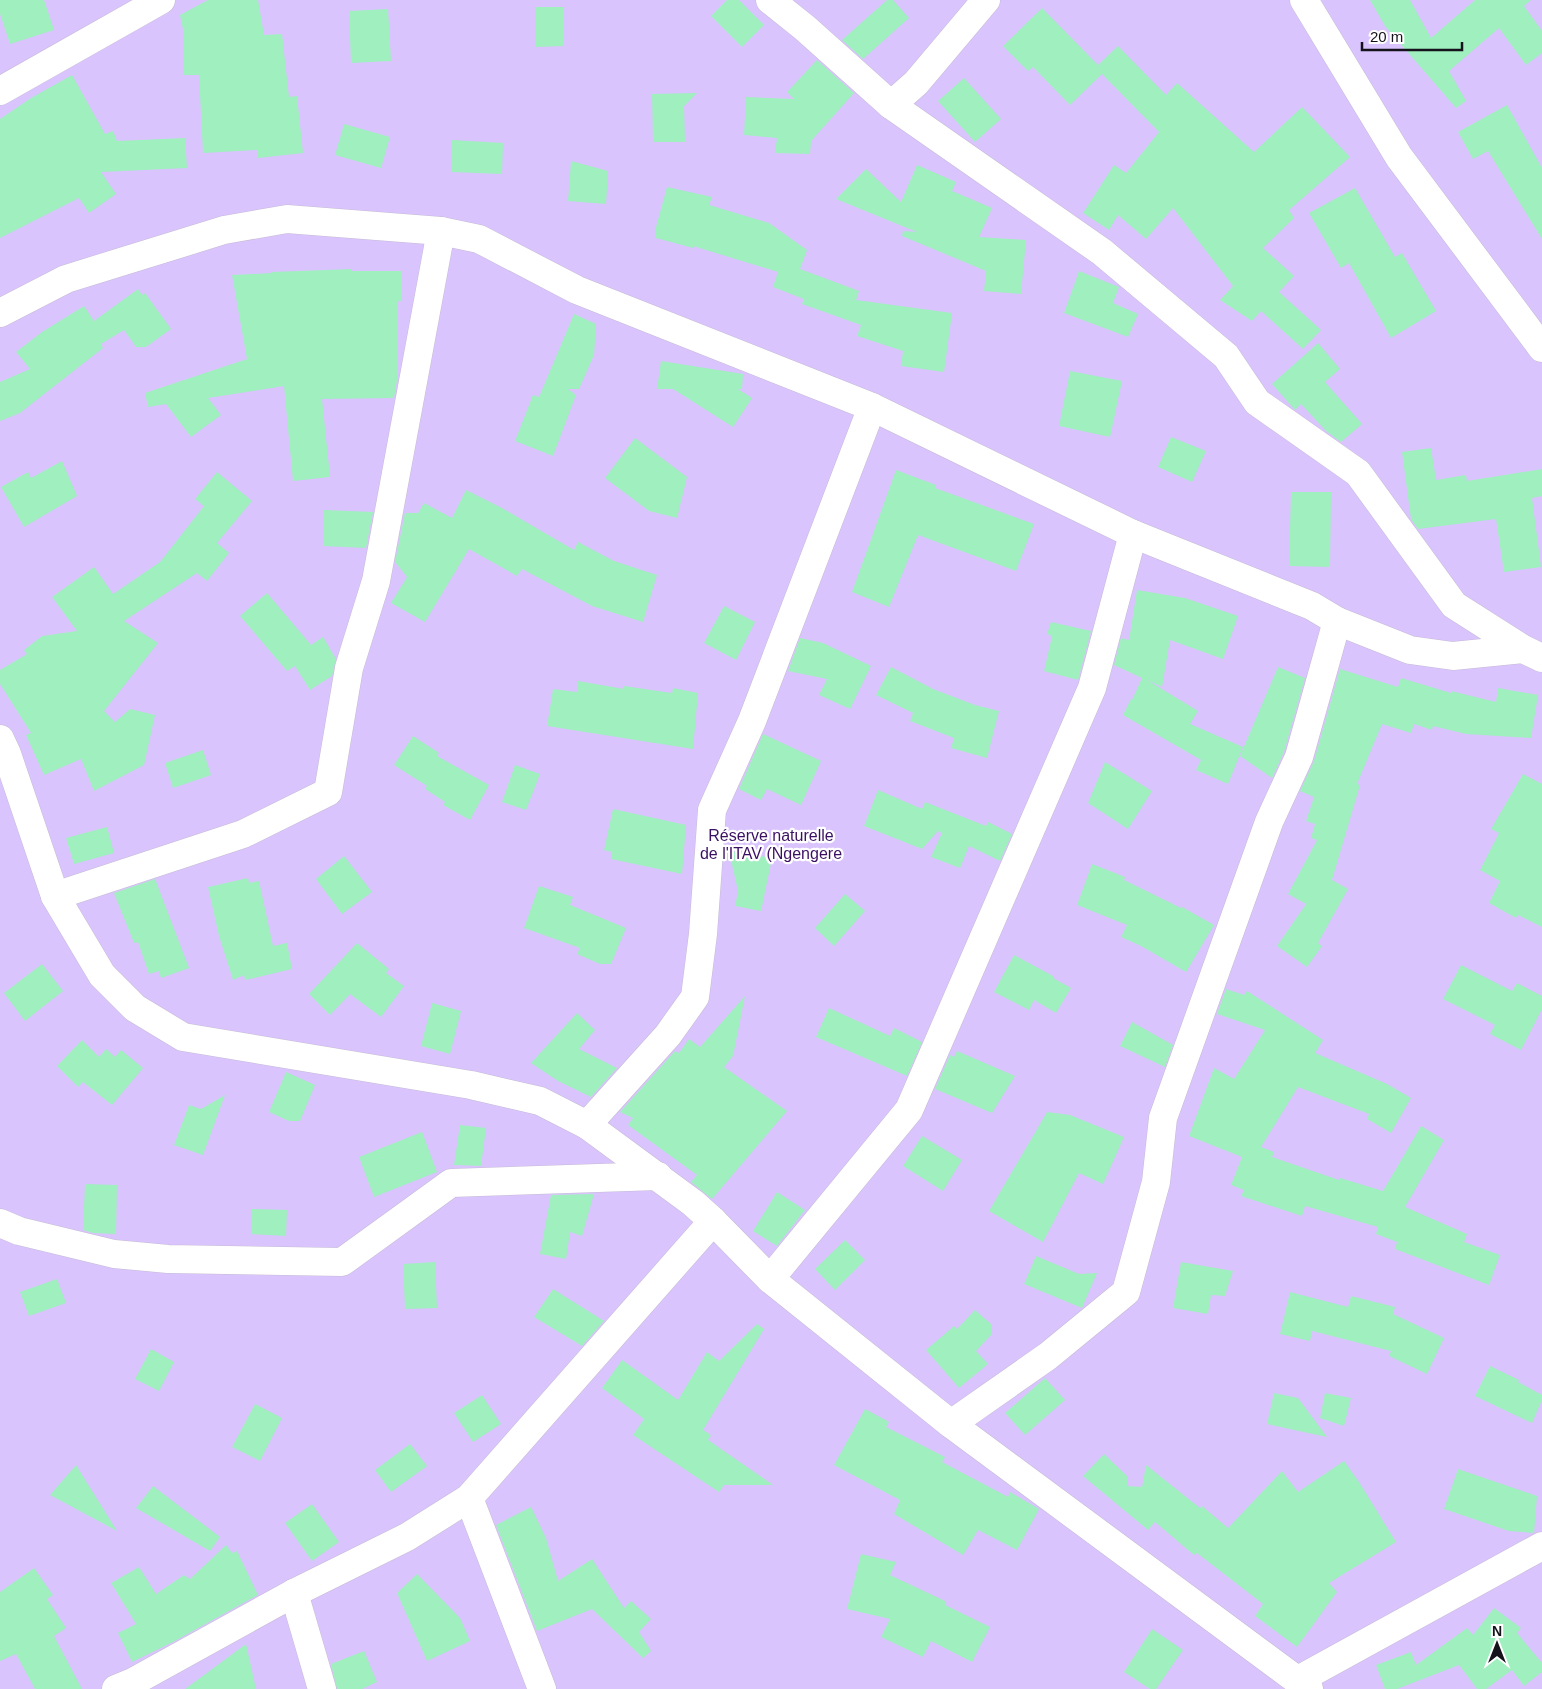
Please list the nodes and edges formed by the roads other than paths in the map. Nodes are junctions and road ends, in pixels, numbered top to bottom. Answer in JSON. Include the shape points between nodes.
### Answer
{"nodes":[{"id":1,"x":770,"y":0,"type":"edge"},
{"id":2,"x":986,"y":0,"type":"edge"},
{"id":3,"x":1304,"y":0,"type":"edge"},
{"id":4,"x":160,"y":1,"type":"edge"},
{"id":5,"x":0,"y":92,"type":"edge"},
{"id":6,"x":891,"y":105,"type":"junction"},
{"id":7,"x":441,"y":231,"type":"junction"},
{"id":8,"x":0,"y":312,"type":"edge"},
{"id":9,"x":1542,"y":348,"type":"edge"},
{"id":10,"x":872,"y":407,"type":"junction"},
{"id":11,"x":1133,"y":534,"type":"junction"},
{"id":12,"x":1338,"y":621,"type":"junction"},
{"id":13,"x":1533,"y":653,"type":"edge"},
{"id":14,"x":2,"y":750,"type":"edge"},
{"id":15,"x":55,"y":896,"type":"junction"},
{"id":16,"x":587,"y":1125,"type":"junction"},
{"id":17,"x":658,"y":1176,"type":"junction"},
{"id":18,"x":713,"y":1221,"type":"junction"},
{"id":19,"x":0,"y":1223,"type":"edge"},
{"id":20,"x":770,"y":1279,"type":"junction"},
{"id":21,"x":951,"y":1424,"type":"junction"},
{"id":22,"x":469,"y":1498,"type":"junction"},
{"id":23,"x":1542,"y":1546,"type":"edge"},
{"id":24,"x":294,"y":1593,"type":"junction"},
{"id":25,"x":1304,"y":1684,"type":"edge"},
{"id":26,"x":116,"y":1689,"type":"edge"},
{"id":27,"x":322,"y":1689,"type":"edge"},
{"id":28,"x":542,"y":1689,"type":"edge"}],
"edges":[{"from":1,"to":6,"type":"street"},
{"from":2,"to":6,"type":"street","via":[[916,83]]},
{"from":3,"to":9,"type":"street","via":[[1398,156]]},
{"from":4,"to":5,"type":"street"},
{"from":6,"to":13,"type":"street","via":[[1102,252],[1226,356],[1257,402],[1358,473],[1454,605]]},
{"from":7,"to":8,"type":"street","via":[[287,219],[224,230],[66,279]]},
{"from":7,"to":10,"type":"street","via":[[479,239],[577,290]]},
{"from":7,"to":15,"type":"street","via":[[376,581],[349,668],[328,792],[243,834]]},
{"from":10,"to":11,"type":"street"},
{"from":10,"to":16,"type":"street","via":[[752,721],[712,810],[695,997],[668,1035]]},
{"from":11,"to":12,"type":"street","via":[[1312,606]]},
{"from":11,"to":20,"type":"street","via":[[1092,688],[909,1110]]},
{"from":12,"to":13,"type":"street","via":[[1410,650],[1453,656]]},
{"from":12,"to":21,"type":"street","via":[[1299,757],[1269,822],[1163,1118],[1156,1182],[1126,1292],[1048,1356]]},
{"from":14,"to":15,"type":"street"},
{"from":15,"to":16,"type":"street","via":[[102,975],[135,1008],[183,1037],[480,1087],[540,1101]]},
{"from":16,"to":17,"type":"street"},
{"from":17,"to":18,"type":"street"},
{"from":17,"to":19,"type":"street","via":[[451,1183],[342,1262],[168,1259],[114,1254],[19,1231]]},
{"from":18,"to":20,"type":"street"},
{"from":18,"to":22,"type":"street"},
{"from":20,"to":21,"type":"street"},
{"from":21,"to":25,"type":"street"},
{"from":22,"to":24,"type":"street","via":[[407,1537]]},
{"from":22,"to":28,"type":"street"},
{"from":23,"to":25,"type":"street"},
{"from":24,"to":26,"type":"street"},
{"from":24,"to":27,"type":"street"}]}
